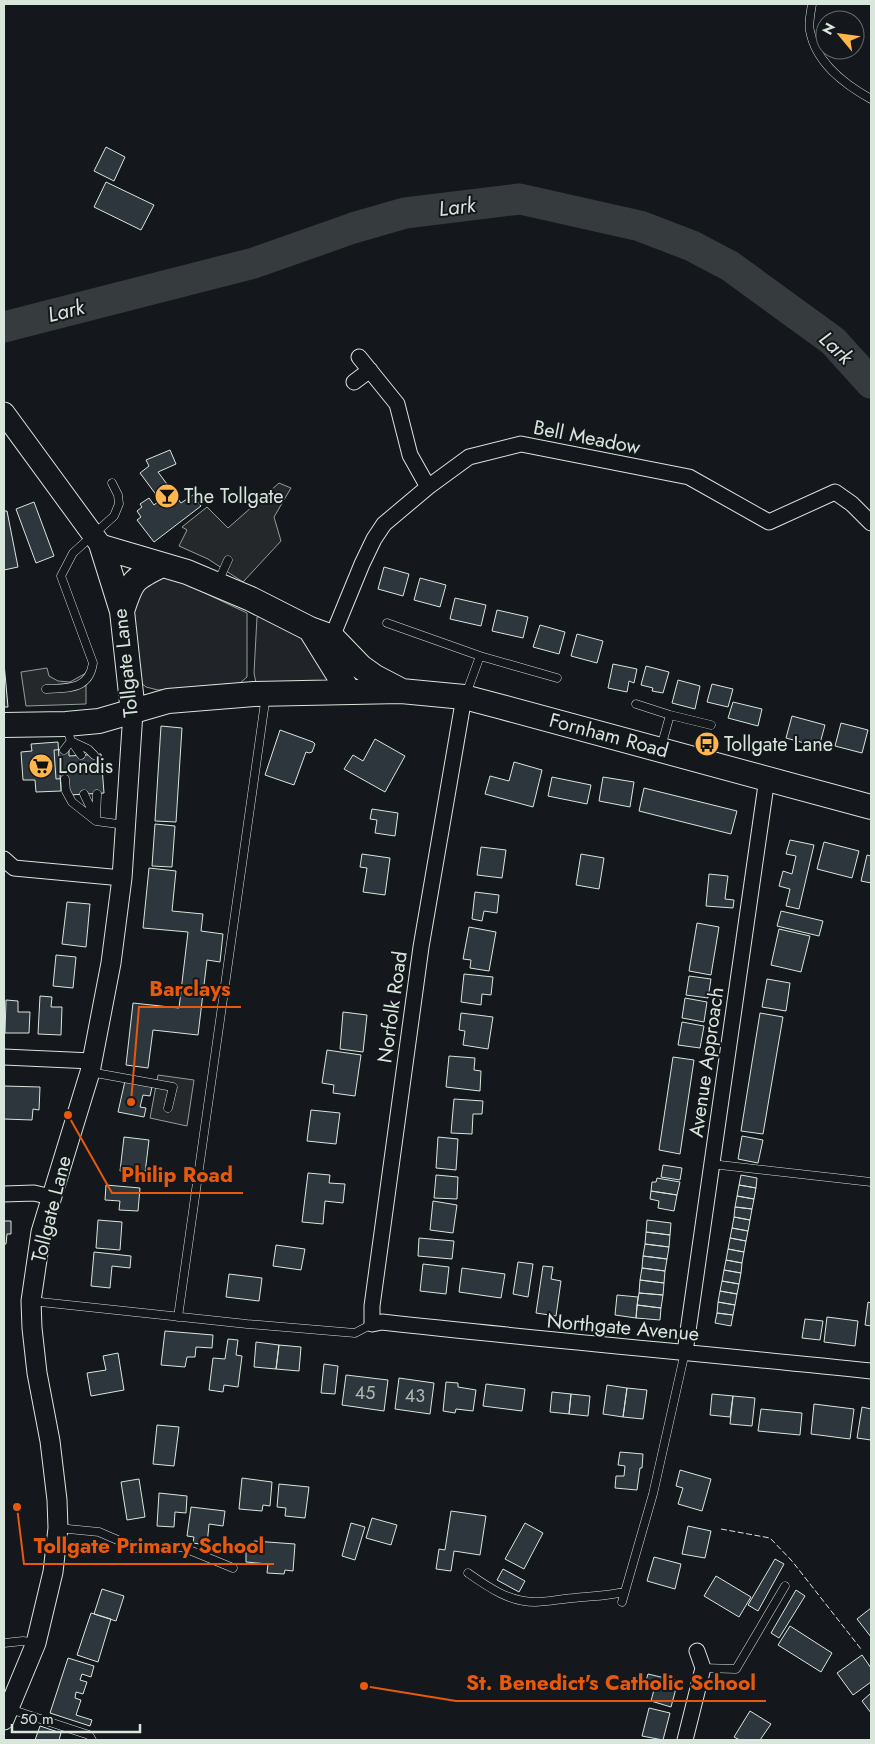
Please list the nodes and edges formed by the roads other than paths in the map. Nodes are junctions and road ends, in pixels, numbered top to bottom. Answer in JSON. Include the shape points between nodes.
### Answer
{"nodes":[{"id":1,"x":812,"y":4,"type":"edge"},
{"id":2,"x":871,"y":99,"type":"edge"},
{"id":3,"x":359,"y":357,"type":"dead end"},
{"id":4,"x":370,"y":370,"type":"junction"},
{"id":5,"x":354,"y":382,"type":"dead end"},
{"id":6,"x":4,"y":413,"type":"edge"},
{"id":7,"x":112,"y":484,"type":"dead end"},
{"id":8,"x":428,"y":487,"type":"junction"},
{"id":9,"x":871,"y":523,"type":"edge"},
{"id":10,"x":97,"y":542,"type":"junction"},
{"id":11,"x":228,"y":560,"type":"dead end"},
{"id":12,"x":162,"y":565,"type":"junction"},
{"id":13,"x":217,"y":584,"type":"junction"},
{"id":14,"x":122,"y":611,"type":"junction"},
{"id":15,"x":387,"y":623,"type":"dead end"},
{"id":16,"x":310,"y":629,"type":"junction"},
{"id":17,"x":332,"y":637,"type":"junction"},
{"id":18,"x":480,"y":656,"type":"junction"},
{"id":19,"x":557,"y":678,"type":"dead end"},
{"id":20,"x":46,"y":689,"type":"dead end"},
{"id":21,"x":402,"y":691,"type":"junction"},
{"id":22,"x":348,"y":692,"type":"junction"},
{"id":23,"x":266,"y":694,"type":"junction"},
{"id":24,"x":464,"y":698,"type":"junction"},
{"id":25,"x":636,"y":704,"type":"dead end"},
{"id":26,"x":134,"y":712,"type":"junction"},
{"id":27,"x":670,"y":715,"type":"junction"},
{"id":28,"x":4,"y":725,"type":"edge"},
{"id":29,"x":711,"y":725,"type":"dead end"},
{"id":30,"x":68,"y":733,"type":"junction"},
{"id":31,"x":660,"y":749,"type":"junction"},
{"id":32,"x":64,"y":750,"type":"dead end"},
{"id":33,"x":94,"y":755,"type":"dead end"},
{"id":34,"x":81,"y":756,"type":"dead end"},
{"id":35,"x":767,"y":778,"type":"junction"},
{"id":36,"x":65,"y":779,"type":"dead end"},
{"id":37,"x":84,"y":794,"type":"dead end"},
{"id":38,"x":97,"y":794,"type":"dead end"},
{"id":39,"x":871,"y":807,"type":"edge"},
{"id":40,"x":96,"y":821,"type":"junction"},
{"id":41,"x":125,"y":824,"type":"junction"},
{"id":42,"x":4,"y":859,"type":"edge"},
{"id":43,"x":122,"y":878,"type":"junction"},
{"id":44,"x":4,"y":1057,"type":"edge"},
{"id":45,"x":91,"y":1067,"type":"junction"},
{"id":46,"x":168,"y":1108,"type":"dead end"},
{"id":47,"x":711,"y":1164,"type":"junction"},
{"id":48,"x":871,"y":1182,"type":"edge"},
{"id":49,"x":4,"y":1194,"type":"edge"},
{"id":50,"x":51,"y":1198,"type":"junction"},
{"id":51,"x":31,"y":1301,"type":"junction"},
{"id":52,"x":178,"y":1317,"type":"junction"},
{"id":53,"x":372,"y":1324,"type":"junction"},
{"id":54,"x":685,"y":1352,"type":"junction"},
{"id":55,"x":871,"y":1371,"type":"edge"},
{"id":56,"x":58,"y":1528,"type":"junction"},
{"id":57,"x":233,"y":1568,"type":"dead end"},
{"id":58,"x":468,"y":1573,"type":"dead end"},
{"id":59,"x":785,"y":1586,"type":"dead end"},
{"id":60,"x":624,"y":1592,"type":"junction"},
{"id":61,"x":622,"y":1602,"type":"dead end"},
{"id":62,"x":4,"y":1643,"type":"edge"},
{"id":63,"x":36,"y":1643,"type":"junction"},
{"id":64,"x":697,"y":1651,"type":"dead end"},
{"id":65,"x":703,"y":1668,"type":"junction"},
{"id":66,"x":6,"y":1714,"type":"edge"},
{"id":67,"x":92,"y":1740,"type":"edge"},
{"id":68,"x":685,"y":1740,"type":"edge"}],
"edges":[{"from":1,"to":2,"type":"lane","via":[[809,30],[819,56],[842,80]]},
{"from":3,"to":4,"type":"street"},
{"from":4,"to":5,"type":"street"},
{"from":4,"to":8,"type":"street","via":[[396,404],[410,455]]},
{"from":6,"to":10,"type":"main road"},
{"from":7,"to":10,"type":"lane","via":[[119,504]]},
{"from":8,"to":9,"type":"street","name":"Bell Meadow","via":[[469,457],[520,444],[689,477],[769,522],[835,492]]},
{"from":8,"to":17,"type":"street","name":"Bell Meadow","via":[[384,524],[374,539]]},
{"from":10,"to":12,"type":"main road","name":"Fornham Road"},
{"from":10,"to":14,"type":"main road","name":"Tollgate Lane"},
{"from":10,"to":20,"type":"lane","via":[[73,553],[61,576],[93,663],[92,672],[84,683],[70,688]]},
{"from":11,"to":13,"type":"lane"},
{"from":12,"to":13,"type":"main road","name":"Fornham Road"},
{"from":12,"to":14,"type":"main road","via":[[138,576],[128,591]]},
{"from":13,"to":16,"type":"main road","name":"Fornham Road"},
{"from":14,"to":26,"type":"main road","name":"Tollgate Lane"},
{"from":15,"to":18,"type":"lane"},
{"from":16,"to":17,"type":"main road","name":"Fornham Road"},
{"from":16,"to":22,"type":"main road"},
{"from":17,"to":21,"type":"main road","name":"Fornham Road","via":[[361,667]]},
{"from":18,"to":19,"type":"lane"},
{"from":18,"to":24,"type":"lane"},
{"from":21,"to":22,"type":"main road","name":"Fornham Road"},
{"from":21,"to":24,"type":"main road","name":"Fornham Road"},
{"from":22,"to":23,"type":"main road","name":"Fornham Road"},
{"from":23,"to":26,"type":"main road","name":"Fornham Road","via":[[168,702]]},
{"from":23,"to":52,"type":"lane"},
{"from":24,"to":31,"type":"main road","name":"Fornham Road"},
{"from":24,"to":53,"type":"street","name":"Norfolk Road","via":[[420,947]]},
{"from":25,"to":27,"type":"lane"},
{"from":26,"to":30,"type":"main road","name":"Fornham Road","via":[[99,720]]},
{"from":26,"to":41,"type":"street","name":"Tollgate Lane"},
{"from":27,"to":29,"type":"lane"},
{"from":27,"to":31,"type":"lane"},
{"from":28,"to":30,"type":"main road","name":"Fornham Road"},
{"from":30,"to":32,"type":"lane"},
{"from":30,"to":33,"type":"lane"},
{"from":30,"to":34,"type":"lane"},
{"from":31,"to":35,"type":"main road","name":"Fornham Road"},
{"from":35,"to":39,"type":"main road","name":"Fornham Road"},
{"from":35,"to":47,"type":"street","name":"Avenue Approach"},
{"from":36,"to":40,"type":"lane","via":[[66,791],[72,802]]},
{"from":37,"to":40,"type":"lane"},
{"from":38,"to":40,"type":"lane"},
{"from":40,"to":41,"type":"lane"},
{"from":41,"to":43,"type":"street","name":"Tollgate Lane"},
{"from":42,"to":43,"type":"street","via":[[14,868]]},
{"from":43,"to":45,"type":"street","name":"Tollgate Lane","via":[[111,963]]},
{"from":44,"to":45,"type":"street"},
{"from":45,"to":46,"type":"lane","via":[[173,1087]]},
{"from":45,"to":50,"type":"street","name":"Tollgate Lane"},
{"from":47,"to":48,"type":"lane"},
{"from":47,"to":54,"type":"street","name":"Avenue Approach"},
{"from":49,"to":50,"type":"street","via":[[34,1193]]},
{"from":50,"to":51,"type":"street","name":"Tollgate Lane","via":[[41,1232]]},
{"from":51,"to":52,"type":"lane"},
{"from":51,"to":56,"type":"street","name":"Tollgate Lane","via":[[37,1373],[58,1500]]},
{"from":52,"to":53,"type":"lane","via":[[355,1333]]},
{"from":53,"to":54,"type":"street","name":"Northgate Avenue","via":[[382,1322]]},
{"from":54,"to":55,"type":"street","name":"Northgate Avenue"},
{"from":54,"to":60,"type":"lane","via":[[654,1494]]},
{"from":56,"to":57,"type":"lane","via":[[99,1532],[136,1548],[182,1547]]},
{"from":56,"to":63,"type":"street","name":"Tollgate Lane","via":[[53,1572]]},
{"from":58,"to":60,"type":"lane","via":[[522,1602]]},
{"from":59,"to":65,"type":"lane","via":[[736,1669]]},
{"from":60,"to":61,"type":"lane"},
{"from":62,"to":63,"type":"lane"},
{"from":63,"to":66,"type":"street","name":"Tollgate Lane"},
{"from":64,"to":65,"type":"street"},
{"from":65,"to":68,"type":"street"},
{"from":66,"to":67,"type":"lane","via":[[89,1735]]}]}
